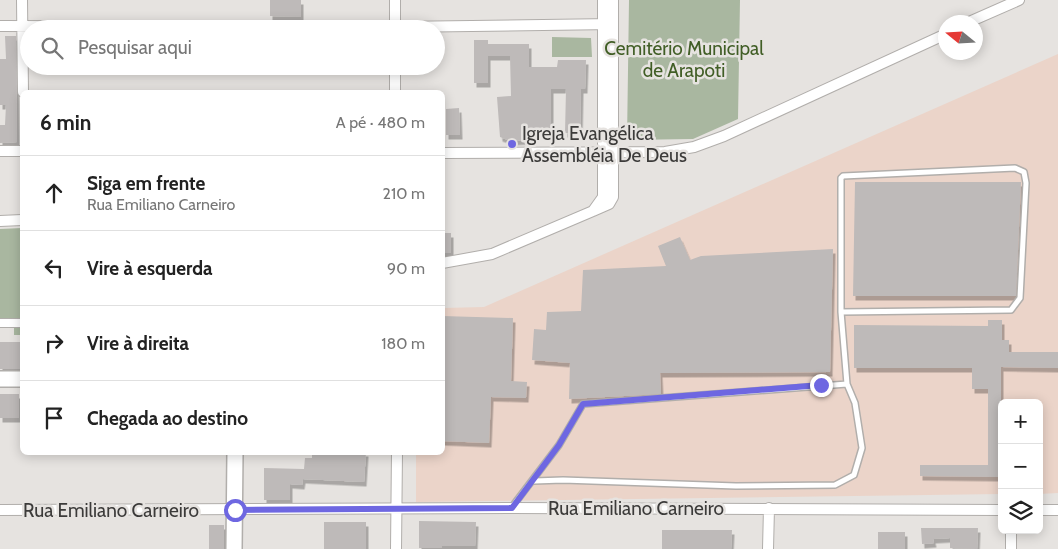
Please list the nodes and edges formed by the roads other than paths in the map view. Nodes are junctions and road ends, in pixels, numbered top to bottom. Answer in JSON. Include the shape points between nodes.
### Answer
{"nodes":[{"id":1,"x":22,"y":0,"type":"edge"},
{"id":2,"x":395,"y":0,"type":"edge"},
{"id":3,"x":603,"y":0,"type":"edge"},
{"id":4,"x":613,"y":0,"type":"edge"},
{"id":5,"x":1018,"y":0,"type":"edge"},
{"id":6,"x":983,"y":16,"type":"edge"},
{"id":7,"x":21,"y":20,"type":"edge"},
{"id":8,"x":395,"y":20,"type":"edge"},
{"id":9,"x":608,"y":24,"type":"junction"},
{"id":10,"x":0,"y":26,"type":"edge"},
{"id":11,"x":20,"y":26,"type":"edge"},
{"id":12,"x":445,"y":27,"type":"edge"},
{"id":13,"x":938,"y":38,"type":"edge"},
{"id":14,"x":22,"y":75,"type":"edge"},
{"id":15,"x":395,"y":75,"type":"edge"},
{"id":16,"x":23,"y":90,"type":"edge"},
{"id":17,"x":395,"y":90,"type":"edge"},
{"id":18,"x":0,"y":151,"type":"edge"},
{"id":19,"x":20,"y":151,"type":"edge"},
{"id":20,"x":445,"y":153,"type":"edge"},
{"id":21,"x":614,"y":153,"type":"junction"},
{"id":22,"x":602,"y":154,"type":"junction"},
{"id":23,"x":593,"y":211,"type":"junction"},
{"id":24,"x":20,"y":220,"type":"edge"},
{"id":25,"x":0,"y":221,"type":"edge"},
{"id":26,"x":445,"y":262,"type":"edge"},
{"id":27,"x":841,"y":312,"type":"junction"},
{"id":28,"x":0,"y":323,"type":"edge"},
{"id":29,"x":20,"y":323,"type":"edge"},
{"id":30,"x":0,"y":379,"type":"edge"},
{"id":31,"x":20,"y":379,"type":"edge"},
{"id":32,"x":847,"y":384,"type":"junction"},
{"id":33,"x":235,"y":455,"type":"edge"},
{"id":34,"x":396,"y":455,"type":"edge"},
{"id":35,"x":534,"y":481,"type":"junction"},
{"id":36,"x":512,"y":508,"type":"junction"},
{"id":37,"x":769,"y":508,"type":"junction"},
{"id":38,"x":396,"y":509,"type":"junction"},
{"id":39,"x":0,"y":510,"type":"edge"},
{"id":40,"x":235,"y":510,"type":"junction"},
{"id":41,"x":998,"y":510,"type":"edge"},
{"id":42,"x":1043,"y":510,"type":"edge"},
{"id":43,"x":1058,"y":510,"type":"edge"},
{"id":44,"x":1012,"y":534,"type":"edge"},
{"id":45,"x":234,"y":549,"type":"edge"},
{"id":46,"x":396,"y":549,"type":"edge"},
{"id":47,"x":768,"y":549,"type":"edge"},
{"id":48,"x":1011,"y":549,"type":"edge"}],
"edges":[{"from":1,"to":7,"type":"street"},
{"from":2,"to":8,"type":"street"},
{"from":3,"to":9,"type":"street"},
{"from":4,"to":9,"type":"street"},
{"from":5,"to":6,"type":"street"},
{"from":9,"to":12,"type":"street"},
{"from":9,"to":21,"type":"street"},
{"from":9,"to":22,"type":"street"},
{"from":10,"to":11,"type":"street"},
{"from":13,"to":21,"type":"street","via":[[694,147],[664,152]]},
{"from":14,"to":16,"type":"street"},
{"from":15,"to":17,"type":"street"},
{"from":18,"to":19,"type":"street"},
{"from":20,"to":22,"type":"street"},
{"from":21,"to":22,"type":"street"},
{"from":21,"to":23,"type":"street","via":[[613,197],[609,204]]},
{"from":22,"to":23,"type":"street","via":[[603,197]]},
{"from":23,"to":26,"type":"street","via":[[492,254]]},
{"from":24,"to":25,"type":"street"},
{"from":27,"to":27,"type":"lane","via":[[1011,310],[1020,298],[1024,172],[1015,168],[843,176],[840,181]]},
{"from":27,"to":32,"type":"lane"},
{"from":28,"to":29,"type":"street"},
{"from":30,"to":31,"type":"main road"},
{"from":32,"to":35,"type":"lane","via":[[583,404]]},
{"from":32,"to":35,"type":"lane","via":[[855,403],[862,448],[854,475],[835,485]]},
{"from":33,"to":40,"type":"main road"},
{"from":34,"to":38,"type":"street"},
{"from":35,"to":36,"type":"lane"},
{"from":36,"to":37,"type":"street","name":"Rua Emiliano Carneiro"},
{"from":36,"to":38,"type":"street","name":"Rua Emiliano Carneiro"},
{"from":37,"to":41,"type":"street","name":"Rua Emiliano Carneiro"},
{"from":37,"to":47,"type":"street"},
{"from":38,"to":40,"type":"street","name":"Rua Emiliano Carneiro"},
{"from":38,"to":46,"type":"street"},
{"from":39,"to":40,"type":"street","name":"Rua Emiliano Carneiro"},
{"from":40,"to":45,"type":"main road"},
{"from":42,"to":43,"type":"street"},
{"from":44,"to":48,"type":"street"}]}
